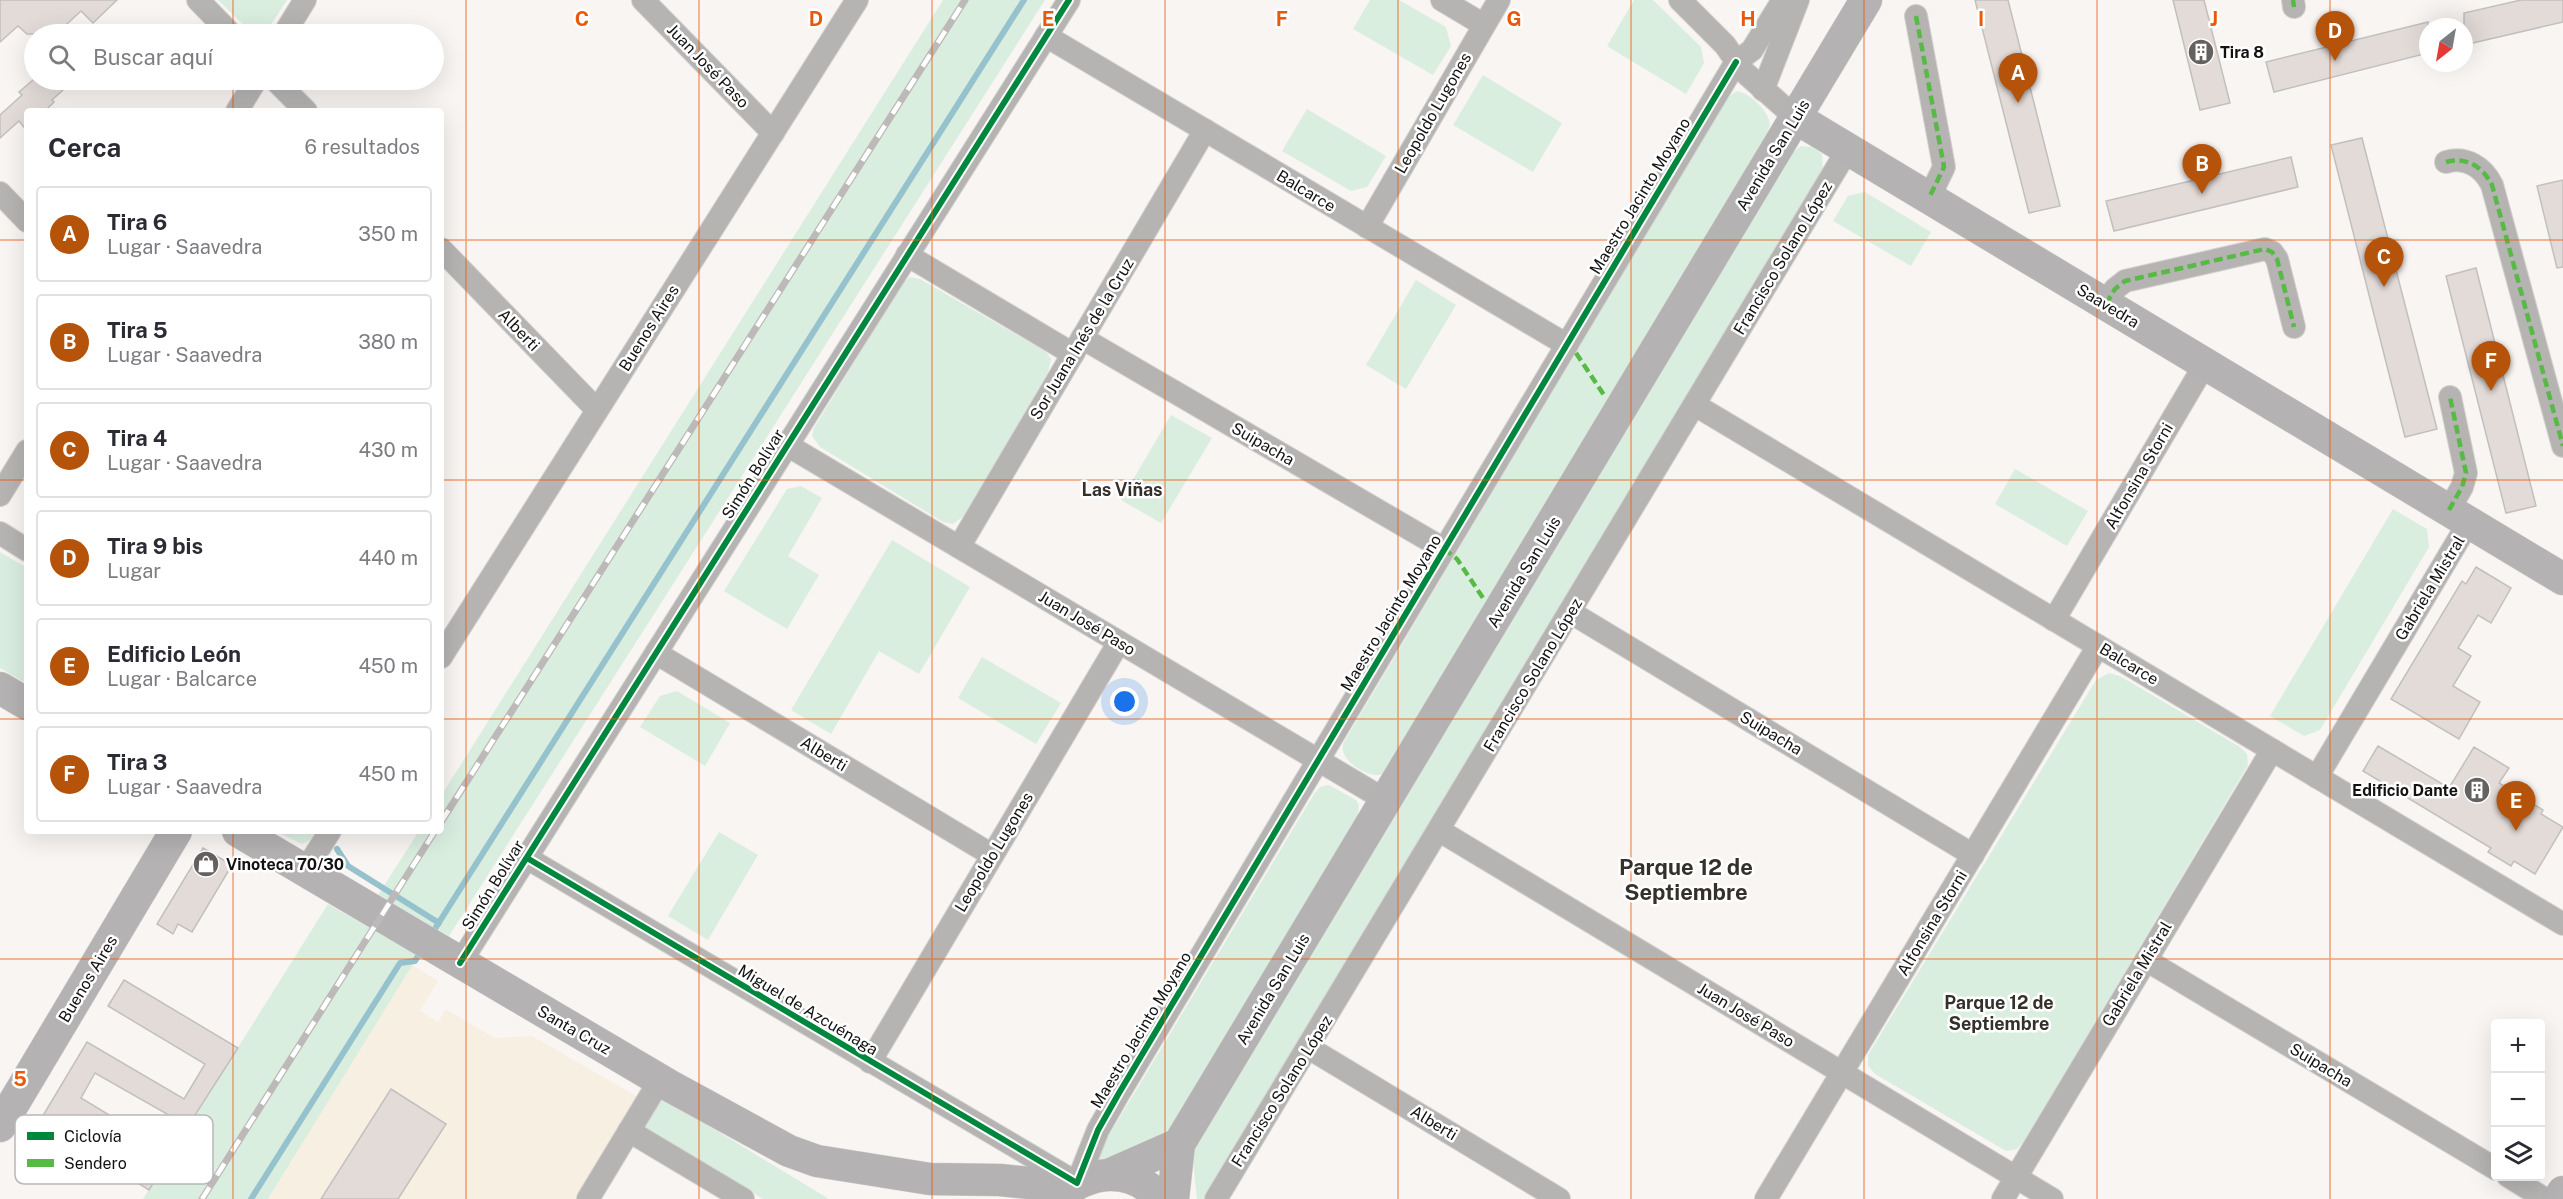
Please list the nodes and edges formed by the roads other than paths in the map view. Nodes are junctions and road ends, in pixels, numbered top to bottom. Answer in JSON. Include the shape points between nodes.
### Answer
{"nodes":[{"id":1,"x":198,"y":0,"type":"edge"},
{"id":2,"x":305,"y":0,"type":"edge"},
{"id":3,"x":643,"y":0,"type":"edge"},
{"id":4,"x":857,"y":0,"type":"edge"},
{"id":5,"x":1069,"y":0,"type":"edge"},
{"id":6,"x":1442,"y":0,"type":"edge"},
{"id":7,"x":1499,"y":0,"type":"edge"},
{"id":8,"x":1680,"y":0,"type":"edge"},
{"id":9,"x":1784,"y":0,"type":"edge"},
{"id":10,"x":1798,"y":0,"type":"edge"},
{"id":11,"x":1866,"y":0,"type":"edge"},
{"id":12,"x":1916,"y":16,"type":"dead end"},
{"id":13,"x":221,"y":24,"type":"edge"},
{"id":14,"x":290,"y":24,"type":"edge"},
{"id":15,"x":1484,"y":25,"type":"junction"},
{"id":16,"x":1046,"y":36,"type":"junction"},
{"id":17,"x":1736,"y":62,"type":"junction"},
{"id":18,"x":250,"y":90,"type":"edge"},
{"id":19,"x":285,"y":90,"type":"edge"},
{"id":20,"x":1763,"y":90,"type":"junction"},
{"id":21,"x":239,"y":108,"type":"edge"},
{"id":22,"x":303,"y":108,"type":"edge"},
{"id":23,"x":1796,"y":118,"type":"junction"},
{"id":24,"x":1205,"y":130,"type":"junction"},
{"id":25,"x":773,"y":133,"type":"junction"},
{"id":26,"x":1848,"y":149,"type":"junction"},
{"id":27,"x":2446,"y":162,"type":"dead end"},
{"id":28,"x":0,"y":193,"type":"edge"},
{"id":29,"x":1929,"y":198,"type":"junction"},
{"id":30,"x":24,"y":217,"type":"edge"},
{"id":31,"x":1367,"y":226,"type":"junction"},
{"id":32,"x":444,"y":252,"type":"edge"},
{"id":33,"x":907,"y":255,"type":"junction"},
{"id":34,"x":2106,"y":304,"type":"junction"},
{"id":35,"x":2294,"y":327,"type":"dead end"},
{"id":36,"x":1567,"y":345,"type":"junction"},
{"id":37,"x":1078,"y":346,"type":"junction"},
{"id":38,"x":2205,"y":364,"type":"junction"},
{"id":39,"x":2450,"y":397,"type":"dead end"},
{"id":40,"x":1695,"y":405,"type":"junction"},
{"id":41,"x":597,"y":410,"type":"junction"},
{"id":42,"x":787,"y":445,"type":"junction"},
{"id":43,"x":2563,"y":446,"type":"edge"},
{"id":44,"x":24,"y":456,"type":"edge"},
{"id":45,"x":0,"y":495,"type":"edge"},
{"id":46,"x":2459,"y":516,"type":"junction"},
{"id":47,"x":0,"y":533,"type":"edge"},
{"id":48,"x":959,"y":547,"type":"junction"},
{"id":49,"x":24,"y":548,"type":"edge"},
{"id":50,"x":1444,"y":549,"type":"junction"},
{"id":51,"x":2563,"y":579,"type":"edge"},
{"id":52,"x":1570,"y":612,"type":"junction"},
{"id":53,"x":2054,"y":620,"type":"junction"},
{"id":54,"x":1119,"y":642,"type":"junction"},
{"id":55,"x":2098,"y":646,"type":"junction"},
{"id":56,"x":444,"y":648,"type":"edge"},
{"id":57,"x":656,"y":653,"type":"junction"},
{"id":58,"x":0,"y":688,"type":"edge"},
{"id":59,"x":24,"y":702,"type":"edge"},
{"id":60,"x":2272,"y":750,"type":"junction"},
{"id":61,"x":1318,"y":760,"type":"junction"},
{"id":62,"x":2317,"y":777,"type":"junction"},
{"id":63,"x":1387,"y":801,"type":"junction"},
{"id":64,"x":1440,"y":831,"type":"junction"},
{"id":65,"x":174,"y":834,"type":"edge"},
{"id":66,"x":243,"y":834,"type":"edge"},
{"id":67,"x":328,"y":834,"type":"edge"},
{"id":68,"x":992,"y":855,"type":"junction"},
{"id":69,"x":1972,"y":855,"type":"junction"},
{"id":70,"x":527,"y":858,"type":"junction"},
{"id":71,"x":305,"y":871,"type":"junction"},
{"id":72,"x":2563,"y":924,"type":"edge"},
{"id":73,"x":2146,"y":960,"type":"junction"},
{"id":74,"x":460,"y":963,"type":"junction"},
{"id":75,"x":1309,"y":1048,"type":"junction"},
{"id":76,"x":870,"y":1062,"type":"junction"},
{"id":77,"x":1842,"y":1072,"type":"junction"},
{"id":78,"x":660,"y":1080,"type":"junction"},
{"id":79,"x":0,"y":1126,"type":"edge"},
{"id":80,"x":629,"y":1131,"type":"junction"},
{"id":81,"x":1179,"y":1143,"type":"junction"},
{"id":82,"x":2491,"y":1166,"type":"edge"},
{"id":83,"x":1111,"y":1174,"type":"junction"},
{"id":84,"x":2016,"y":1177,"type":"junction"},
{"id":85,"x":930,"y":1179,"type":"junction"},
{"id":86,"x":2516,"y":1181,"type":"edge"},
{"id":87,"x":1068,"y":1190,"type":"edge"},
{"id":88,"x":2563,"y":1192,"type":"edge"},
{"id":89,"x":588,"y":1199,"type":"edge"},
{"id":90,"x":743,"y":1199,"type":"edge"},
{"id":91,"x":980,"y":1199,"type":"edge"},
{"id":92,"x":1159,"y":1199,"type":"edge"},
{"id":93,"x":1173,"y":1199,"type":"edge"},
{"id":94,"x":1216,"y":1199,"type":"edge"},
{"id":95,"x":1559,"y":1199,"type":"edge"},
{"id":96,"x":1766,"y":1199,"type":"edge"},
{"id":97,"x":2003,"y":1199,"type":"edge"},
{"id":98,"x":2052,"y":1199,"type":"edge"},
{"id":99,"x":2545,"y":1199,"type":"edge"},
{"id":100,"x":2559,"y":1199,"type":"edge"}],
"edges":[{"from":1,"to":13,"type":"street"},
{"from":2,"to":14,"type":"street"},
{"from":3,"to":25,"type":"street","name":"Juan José Paso"},
{"from":4,"to":25,"type":"street","name":"Buenos Aires"},
{"from":5,"to":16,"type":"street","name":"Simón Bolívar"},
{"from":6,"to":15,"type":"street"},
{"from":7,"to":15,"type":"street","name":"Leopoldo Lugones"},
{"from":8,"to":17,"type":"street","name":"Saavedra","via":[[1725,45]]},
{"from":9,"to":17,"type":"street","via":[[1752,50]]},
{"from":10,"to":20,"type":"street"},
{"from":11,"to":23,"type":"main road","name":"Avenida San Luis"},
{"from":12,"to":29,"type":"street","via":[[1944,167]]},
{"from":15,"to":31,"type":"street","name":"Leopoldo Lugones"},
{"from":16,"to":24,"type":"street","name":"Balcarce"},
{"from":16,"to":33,"type":"street","name":"Simón Bolívar"},
{"from":17,"to":20,"type":"street","name":"Saavedra"},
{"from":17,"to":36,"type":"street","name":"Maestro Jacinto Moyano"},
{"from":18,"to":21,"type":"street"},
{"from":19,"to":22,"type":"street"},
{"from":20,"to":23,"type":"street","name":"Saavedra"},
{"from":23,"to":26,"type":"main road","name":"Saavedra"},
{"from":23,"to":63,"type":"main road","name":"Avenida San Luis"},
{"from":24,"to":31,"type":"street","name":"Balcarce"},
{"from":24,"to":37,"type":"street","name":"Sor Juana Inés de la Cruz"},
{"from":25,"to":41,"type":"street","name":"Buenos Aires"},
{"from":26,"to":29,"type":"main road","name":"Saavedra"},
{"from":26,"to":40,"type":"street","name":"Francisco Solano López"},
{"from":27,"to":43,"type":"street","via":[[2460,160],[2473,164],[2492,185]]},
{"from":28,"to":30,"type":"street"},
{"from":29,"to":34,"type":"main road","name":"Saavedra"},
{"from":31,"to":36,"type":"street","name":"Balcarce"},
{"from":32,"to":41,"type":"street","name":"Alberti"},
{"from":33,"to":37,"type":"street","name":"Suipacha"},
{"from":33,"to":42,"type":"street","name":"Simón Bolívar"},
{"from":34,"to":35,"type":"street","via":[[2115,289],[2126,281],[2265,249],[2277,259]]},
{"from":34,"to":38,"type":"main road","name":"Saavedra"},
{"from":36,"to":50,"type":"street","name":"Maestro Jacinto Moyano"},
{"from":37,"to":48,"type":"street","name":"Sor Juana Inés de la Cruz"},
{"from":37,"to":50,"type":"street","name":"Suipacha"},
{"from":38,"to":46,"type":"main road","name":"Saavedra"},
{"from":38,"to":53,"type":"street","name":"Alfonsina Storni"},
{"from":39,"to":46,"type":"street","name":"Gabriela Mistral","via":[[2466,473]]},
{"from":40,"to":52,"type":"street","name":"Francisco Solano López"},
{"from":40,"to":53,"type":"street","name":"Balcarce"},
{"from":41,"to":56,"type":"street","name":"Buenos Aires"},
{"from":42,"to":48,"type":"street","name":"Juan José Paso"},
{"from":42,"to":57,"type":"street","name":"Simón Bolívar"},
{"from":44,"to":45,"type":"street"},
{"from":46,"to":51,"type":"main road","name":"Saavedra"},
{"from":46,"to":62,"type":"street","name":"Gabriela Mistral"},
{"from":47,"to":49,"type":"street"},
{"from":48,"to":54,"type":"street","name":"Juan José Paso"},
{"from":50,"to":61,"type":"street","name":"Maestro Jacinto Moyano"},
{"from":52,"to":64,"type":"street","name":"Francisco Solano López"},
{"from":52,"to":69,"type":"street","name":"Suipacha"},
{"from":53,"to":55,"type":"street","name":"Balcarce"},
{"from":54,"to":61,"type":"street","name":"Juan José Paso"},
{"from":54,"to":68,"type":"street","name":"Leopoldo Lugones"},
{"from":55,"to":60,"type":"street","name":"Balcarce"},
{"from":55,"to":69,"type":"street","name":"Alfonsina Storni"},
{"from":57,"to":68,"type":"street","name":"Alberti"},
{"from":57,"to":70,"type":"street","name":"Simón Bolívar"},
{"from":58,"to":59,"type":"main road"},
{"from":60,"to":62,"type":"street","name":"Balcarce"},
{"from":60,"to":73,"type":"street","name":"Gabriela Mistral"},
{"from":61,"to":63,"type":"street","name":"Juan José Paso"},
{"from":61,"to":87,"type":"street","name":"Maestro Jacinto Moyano","via":[[1119,1093]]},
{"from":62,"to":72,"type":"street","name":"Balcarce"},
{"from":63,"to":81,"type":"main road","name":"Avenida San Luis"},
{"from":64,"to":75,"type":"street","name":"Francisco Solano López"},
{"from":64,"to":77,"type":"street","name":"Juan José Paso"},
{"from":65,"to":79,"type":"main road","name":"Buenos Aires"},
{"from":66,"to":71,"type":"main road","name":"Santa Cruz"},
{"from":67,"to":71,"type":"street"},
{"from":68,"to":76,"type":"street","name":"Leopoldo Lugones"},
{"from":69,"to":77,"type":"street","name":"Alfonsina Storni"},
{"from":70,"to":74,"type":"street","name":"Simón Bolívar"},
{"from":70,"to":76,"type":"street","name":"Miguel de Azcuénaga"},
{"from":71,"to":74,"type":"main road","name":"Santa Cruz"},
{"from":73,"to":82,"type":"street","name":"Suipacha"},
{"from":73,"to":84,"type":"street","name":"Gabriela Mistral"},
{"from":74,"to":78,"type":"main road","name":"Santa Cruz"},
{"from":75,"to":94,"type":"street","name":"Francisco Solano López"},
{"from":75,"to":95,"type":"street","name":"Alberti"},
{"from":76,"to":87,"type":"street","name":"Miguel de Azcuénaga"},
{"from":77,"to":84,"type":"street","name":"Juan José Paso"},
{"from":77,"to":96,"type":"street","name":"Alfonsina Storni"},
{"from":78,"to":80,"type":"street"},
{"from":78,"to":85,"type":"main road","name":"Santa Cruz","via":[[789,1151],[817,1161]]},
{"from":80,"to":89,"type":"street"},
{"from":80,"to":90,"type":"street"},
{"from":81,"to":83,"type":"main road"},
{"from":81,"to":93,"type":"main road","name":"Avenida San Luis"},
{"from":83,"to":87,"type":"main road","via":[[1089,1177]]},
{"from":83,"to":92,"type":"main road","via":[[1133,1179]]},
{"from":84,"to":97,"type":"street","name":"Gabriela Mistral"},
{"from":84,"to":98,"type":"street","name":"Juan José Paso"},
{"from":85,"to":87,"type":"main road","name":"Santa Cruz","via":[[1000,1180]]},
{"from":85,"to":91,"type":"main road","name":"Santa Cruz"},
{"from":86,"to":99,"type":"street"},
{"from":88,"to":100,"type":"main road"}]}
